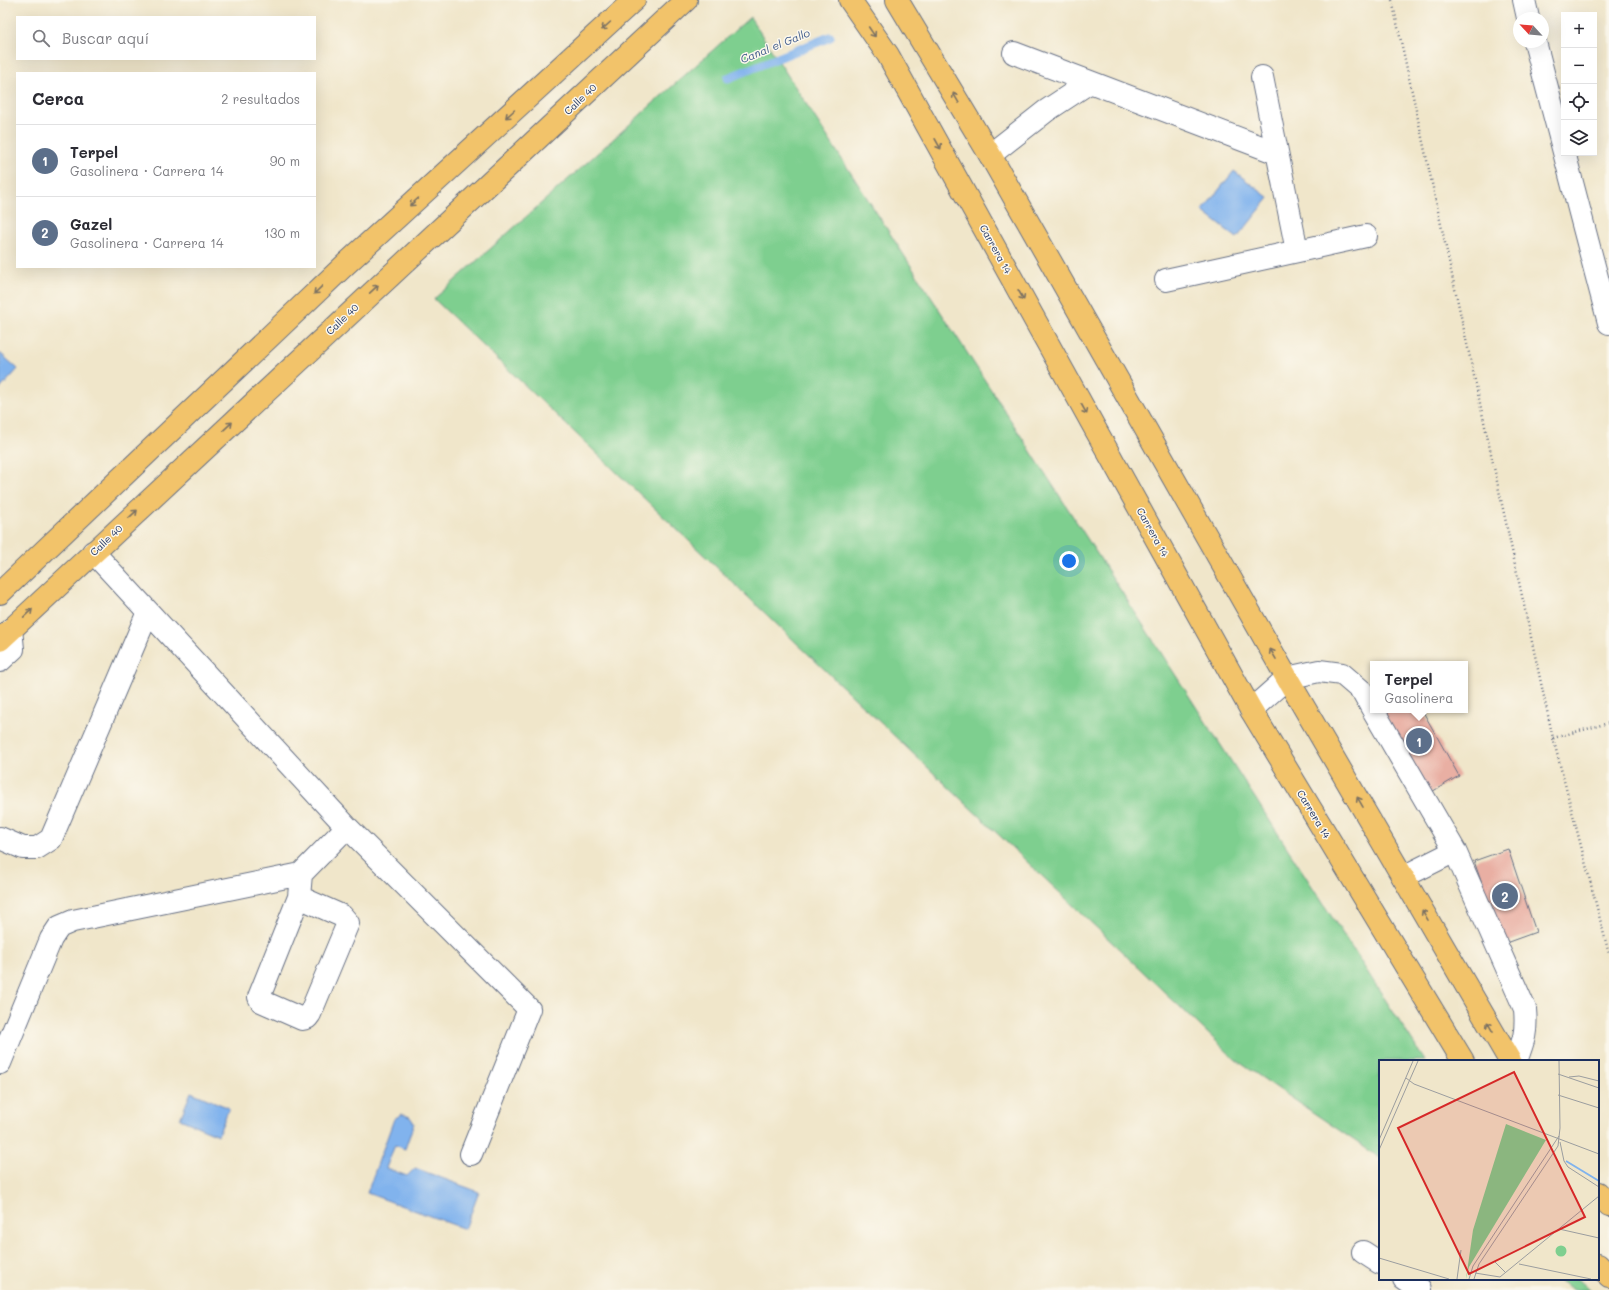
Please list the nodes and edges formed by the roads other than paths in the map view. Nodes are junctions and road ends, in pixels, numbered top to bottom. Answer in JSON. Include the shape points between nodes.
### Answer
{"nodes":[{"id":1,"x":634,"y":0,"type":"edge"},
{"id":2,"x":686,"y":0,"type":"edge"},
{"id":3,"x":850,"y":0,"type":"edge"},
{"id":4,"x":897,"y":0,"type":"edge"},
{"id":5,"x":1524,"y":0,"type":"edge"},
{"id":6,"x":1527,"y":12,"type":"edge"},
{"id":7,"x":1537,"y":48,"type":"edge"},
{"id":8,"x":1014,"y":53,"type":"dead end"},
{"id":9,"x":1262,"y":78,"type":"dead end"},
{"id":10,"x":1090,"y":82,"type":"junction"},
{"id":11,"x":1277,"y":153,"type":"junction"},
{"id":12,"x":990,"y":155,"type":"junction"},
{"id":13,"x":1366,"y":236,"type":"dead end"},
{"id":14,"x":1297,"y":251,"type":"junction"},
{"id":15,"x":1604,"y":276,"type":"edge"},
{"id":16,"x":1166,"y":280,"type":"dead end"},
{"id":17,"x":1609,"y":323,"type":"edge"},
{"id":18,"x":70,"y":527,"type":"junction"},
{"id":19,"x":93,"y":552,"type":"junction"},
{"id":20,"x":0,"y":592,"type":"edge"},
{"id":21,"x":148,"y":612,"type":"junction"},
{"id":22,"x":6,"y":634,"type":"edge"},
{"id":23,"x":0,"y":661,"type":"edge"},
{"id":24,"x":1287,"y":678,"type":"junction"},
{"id":25,"x":1370,"y":705,"type":"edge"},
{"id":26,"x":1251,"y":710,"type":"junction"},
{"id":27,"x":1375,"y":713,"type":"edge"},
{"id":28,"x":347,"y":827,"type":"junction"},
{"id":29,"x":0,"y":838,"type":"edge"},
{"id":30,"x":1455,"y":850,"type":"junction"},
{"id":31,"x":302,"y":874,"type":"junction"},
{"id":32,"x":1403,"y":877,"type":"junction"},
{"id":33,"x":299,"y":897,"type":"junction"},
{"id":34,"x":1462,"y":1060,"type":"edge"},
{"id":35,"x":1509,"y":1060,"type":"edge"},
{"id":36,"x":1516,"y":1060,"type":"edge"},
{"id":37,"x":0,"y":1063,"type":"edge"},
{"id":38,"x":471,"y":1154,"type":"dead end"},
{"id":39,"x":1599,"y":1194,"type":"edge"},
{"id":40,"x":1609,"y":1205,"type":"edge"},
{"id":41,"x":1405,"y":1280,"type":"edge"},
{"id":42,"x":1420,"y":1290,"type":"edge"}],
"edges":[{"from":1,"to":18,"type":"main road","one_way":true,"via":[[346,264]]},
{"from":19,"to":2,"type":"main road","name":"Calle 40","one_way":true},
{"from":3,"to":26,"type":"main road","name":"Carrera 14","one_way":true,"via":[[892,62]]},
{"from":12,"to":4,"type":"main road","one_way":true},
{"from":5,"to":6,"type":"street"},
{"from":7,"to":15,"type":"street"},
{"from":8,"to":10,"type":"street"},
{"from":9,"to":11,"type":"street"},
{"from":10,"to":11,"type":"street"},
{"from":10,"to":12,"type":"street","via":[[1046,110]]},
{"from":11,"to":14,"type":"street"},
{"from":24,"to":12,"type":"main road","one_way":true},
{"from":13,"to":14,"type":"street"},
{"from":14,"to":16,"type":"street"},
{"from":15,"to":17,"type":"street"},
{"from":18,"to":19,"type":"main road"},
{"from":18,"to":20,"type":"main road"},
{"from":19,"to":21,"type":"street"},
{"from":22,"to":19,"type":"main road","name":"Calle 40","one_way":true},
{"from":21,"to":28,"type":"street"},
{"from":21,"to":29,"type":"street","via":[[51,839],[37,848],[23,848]]},
{"from":22,"to":23,"type":"street","via":[[13,649]]},
{"from":24,"to":25,"type":"street","via":[[1319,671],[1342,674],[1363,692]]},
{"from":24,"to":26,"type":"street"},
{"from":32,"to":24,"type":"main road","one_way":true},
{"from":26,"to":34,"type":"main road","name":"Carrera 14"},
{"from":27,"to":30,"type":"street"},
{"from":28,"to":31,"type":"street"},
{"from":28,"to":38,"type":"street","via":[[529,1009]]},
{"from":30,"to":32,"type":"street"},
{"from":30,"to":36,"type":"street","via":[[1525,1009],[1527,1027]]},
{"from":31,"to":33,"type":"street"},
{"from":31,"to":37,"type":"street","via":[[72,921],[59,927],[51,939]]},
{"from":35,"to":32,"type":"main road","one_way":true},
{"from":33,"to":33,"type":"street","via":[[259,997],[261,1001],[302,1019],[310,1014],[348,923],[342,916]]},
{"from":39,"to":40,"type":"main road"},
{"from":41,"to":42,"type":"street"}]}
